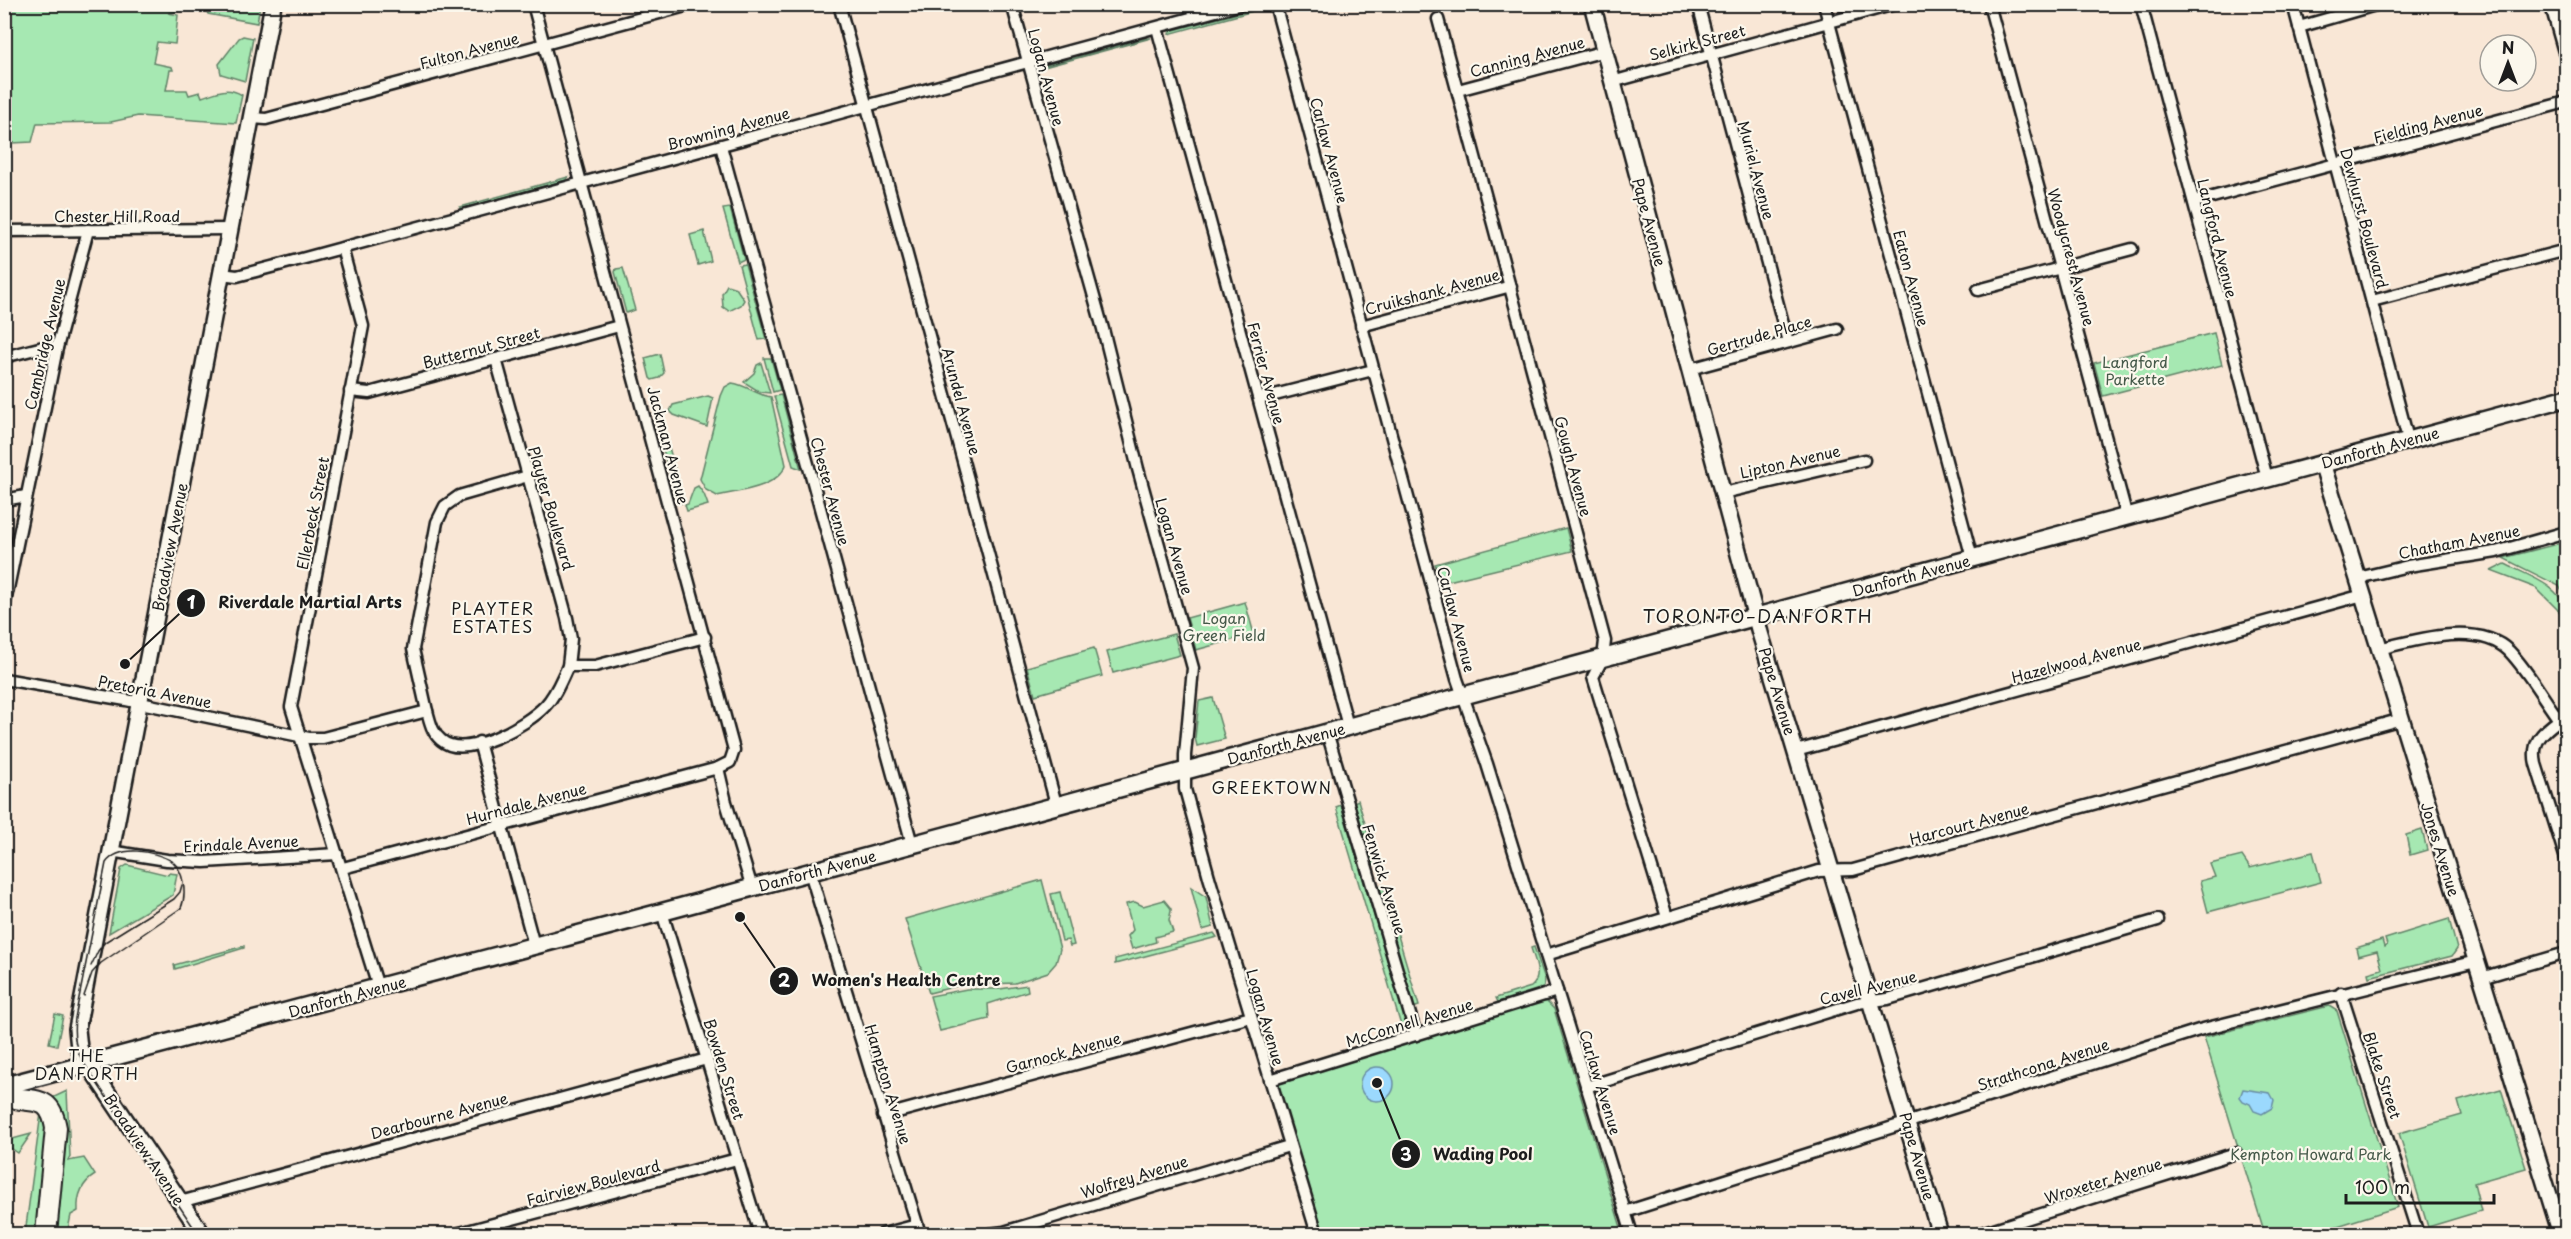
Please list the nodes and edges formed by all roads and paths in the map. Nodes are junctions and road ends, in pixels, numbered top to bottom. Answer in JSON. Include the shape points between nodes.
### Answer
{"nodes":[{"id":1,"x":273,"y":4,"type":"edge"},
{"id":2,"x":533,"y":4,"type":"edge"},
{"id":3,"x":693,"y":4,"type":"edge"},
{"id":4,"x":838,"y":4,"type":"edge"},
{"id":5,"x":1012,"y":4,"type":"edge"},
{"id":6,"x":1242,"y":4,"type":"edge"},
{"id":7,"x":1275,"y":4,"type":"edge"},
{"id":8,"x":1592,"y":4,"type":"edge"},
{"id":9,"x":1698,"y":4,"type":"edge"},
{"id":10,"x":1824,"y":4,"type":"edge"},
{"id":11,"x":1895,"y":4,"type":"edge"},
{"id":12,"x":1989,"y":4,"type":"edge"},
{"id":13,"x":2140,"y":4,"type":"edge"},
{"id":14,"x":2293,"y":4,"type":"edge"},
{"id":15,"x":2379,"y":4,"type":"edge"},
{"id":16,"x":2553,"y":4,"type":"edge"},
{"id":17,"x":1438,"y":18,"type":"dead end"},
{"id":18,"x":1828,"y":22,"type":"junction"},
{"id":19,"x":2299,"y":27,"type":"junction"},
{"id":20,"x":1157,"y":28,"type":"junction"},
{"id":21,"x":544,"y":45,"type":"junction"},
{"id":22,"x":2566,"y":50,"type":"edge"},
{"id":23,"x":1605,"y":51,"type":"junction"},
{"id":24,"x":1711,"y":53,"type":"junction"},
{"id":25,"x":1028,"y":64,"type":"junction"},
{"id":26,"x":1612,"y":82,"type":"junction"},
{"id":27,"x":1458,"y":90,"type":"junction"},
{"id":28,"x":2566,"y":102,"type":"edge"},
{"id":29,"x":866,"y":107,"type":"junction"},
{"id":30,"x":252,"y":118,"type":"junction"},
{"id":31,"x":721,"y":146,"type":"junction"},
{"id":32,"x":2334,"y":164,"type":"junction"},
{"id":33,"x":581,"y":184,"type":"junction"},
{"id":34,"x":2194,"y":202,"type":"junction"},
{"id":35,"x":230,"y":229,"type":"junction"},
{"id":36,"x":88,"y":230,"type":"junction"},
{"id":37,"x":4,"y":231,"type":"edge"},
{"id":38,"x":342,"y":248,"type":"junction"},
{"id":39,"x":2132,"y":249,"type":"dead end"},
{"id":40,"x":2566,"y":250,"type":"edge"},
{"id":41,"x":2060,"y":268,"type":"junction"},
{"id":42,"x":221,"y":274,"type":"junction"},
{"id":43,"x":1511,"y":286,"type":"junction"},
{"id":44,"x":1978,"y":290,"type":"dead end"},
{"id":45,"x":2372,"y":301,"type":"junction"},
{"id":46,"x":619,"y":326,"type":"junction"},
{"id":47,"x":1361,"y":326,"type":"junction"},
{"id":48,"x":1837,"y":329,"type":"dead end"},
{"id":49,"x":1788,"y":342,"type":"junction"},
{"id":50,"x":57,"y":348,"type":"junction"},
{"id":51,"x":4,"y":357,"type":"edge"},
{"id":52,"x":496,"y":359,"type":"junction"},
{"id":53,"x":1690,"y":369,"type":"junction"},
{"id":54,"x":1373,"y":370,"type":"junction"},
{"id":55,"x":350,"y":391,"type":"junction"},
{"id":56,"x":2566,"y":398,"type":"edge"},
{"id":57,"x":1259,"y":399,"type":"junction"},
{"id":58,"x":2408,"y":440,"type":"junction"},
{"id":59,"x":1864,"y":460,"type":"dead end"},
{"id":60,"x":2322,"y":463,"type":"junction"},
{"id":61,"x":528,"y":476,"type":"junction"},
{"id":62,"x":2267,"y":478,"type":"junction"},
{"id":63,"x":1723,"y":493,"type":"junction"},
{"id":64,"x":26,"y":496,"type":"junction"},
{"id":65,"x":4,"y":500,"type":"edge"},
{"id":66,"x":2127,"y":517,"type":"junction"},
{"id":67,"x":2566,"y":532,"type":"edge"},
{"id":68,"x":1972,"y":558,"type":"junction"},
{"id":69,"x":2358,"y":578,"type":"junction"},
{"id":70,"x":2363,"y":595,"type":"junction"},
{"id":71,"x":4,"y":608,"type":"edge"},
{"id":72,"x":1756,"y":616,"type":"junction"},
{"id":73,"x":705,"y":637,"type":"junction"},
{"id":74,"x":2379,"y":649,"type":"junction"},
{"id":75,"x":1603,"y":657,"type":"junction"},
{"id":76,"x":568,"y":666,"type":"junction"},
{"id":77,"x":4,"y":679,"type":"edge"},
{"id":78,"x":1463,"y":695,"type":"junction"},
{"id":79,"x":138,"y":703,"type":"junction"},
{"id":80,"x":427,"y":711,"type":"junction"},
{"id":81,"x":2402,"y":719,"type":"junction"},
{"id":82,"x":2559,"y":720,"type":"junction"},
{"id":83,"x":1348,"y":726,"type":"junction"},
{"id":84,"x":2566,"y":729,"type":"edge"},
{"id":85,"x":1327,"y":732,"type":"junction"},
{"id":86,"x":299,"y":736,"type":"junction"},
{"id":87,"x":479,"y":742,"type":"junction"},
{"id":88,"x":1796,"y":751,"type":"junction"},
{"id":89,"x":718,"y":768,"type":"junction"},
{"id":90,"x":1185,"y":771,"type":"junction"},
{"id":91,"x":1056,"y":804,"type":"junction"},
{"id":92,"x":501,"y":825,"type":"junction"},
{"id":93,"x":912,"y":844,"type":"junction"},
{"id":94,"x":110,"y":850,"type":"junction"},
{"id":95,"x":338,"y":854,"type":"junction"},
{"id":96,"x":2566,"y":860,"type":"edge"},
{"id":97,"x":343,"y":867,"type":"junction"},
{"id":98,"x":810,"y":872,"type":"junction"},
{"id":99,"x":1832,"y":872,"type":"junction"},
{"id":100,"x":752,"y":888,"type":"junction"},
{"id":101,"x":662,"y":912,"type":"junction"},
{"id":102,"x":1667,"y":917,"type":"junction"},
{"id":103,"x":2158,"y":920,"type":"dead end"},
{"id":104,"x":534,"y":945,"type":"junction"},
{"id":105,"x":2566,"y":952,"type":"edge"},
{"id":106,"x":1546,"y":955,"type":"junction"},
{"id":107,"x":2476,"y":961,"type":"junction"},
{"id":108,"x":2481,"y":978,"type":"junction"},
{"id":109,"x":378,"y":987,"type":"junction"},
{"id":110,"x":1557,"y":992,"type":"junction"},
{"id":111,"x":2341,"y":993,"type":"junction"},
{"id":112,"x":1870,"y":1001,"type":"junction"},
{"id":113,"x":1251,"y":1017,"type":"junction"},
{"id":114,"x":1416,"y":1035,"type":"junction"},
{"id":115,"x":707,"y":1059,"type":"junction"},
{"id":116,"x":88,"y":1064,"type":"junction"},
{"id":117,"x":1270,"y":1080,"type":"junction"},
{"id":118,"x":4,"y":1086,"type":"edge"},
{"id":119,"x":1586,"y":1087,"type":"junction"},
{"id":120,"x":4,"y":1093,"type":"edge"},
{"id":121,"x":883,"y":1116,"type":"junction"},
{"id":122,"x":1908,"y":1122,"type":"junction"},
{"id":123,"x":1289,"y":1146,"type":"junction"},
{"id":124,"x":2236,"y":1153,"type":"dead end"},
{"id":125,"x":737,"y":1159,"type":"junction"},
{"id":126,"x":180,"y":1202,"type":"junction"},
{"id":127,"x":1625,"y":1212,"type":"junction"},
{"id":128,"x":918,"y":1230,"type":"edge"},
{"id":129,"x":46,"y":1234,"type":"edge"},
{"id":130,"x":202,"y":1234,"type":"edge"},
{"id":131,"x":456,"y":1234,"type":"edge"},
{"id":132,"x":760,"y":1234,"type":"edge"},
{"id":133,"x":883,"y":1234,"type":"edge"},
{"id":134,"x":989,"y":1234,"type":"edge"},
{"id":135,"x":1317,"y":1234,"type":"edge"},
{"id":136,"x":1632,"y":1234,"type":"edge"},
{"id":137,"x":1940,"y":1234,"type":"edge"},
{"id":138,"x":1978,"y":1234,"type":"edge"},
{"id":139,"x":2418,"y":1234,"type":"edge"},
{"id":140,"x":2561,"y":1234,"type":"edge"}],
"edges":[{"from":1,"to":30,"type":"main road","name":"Broadview Avenue"},
{"from":2,"to":21,"type":"street","name":"Jackman Avenue"},
{"from":3,"to":21,"type":"street","name":"Fulton Avenue"},
{"from":4,"to":29,"type":"street","name":"Arundel Avenue"},
{"from":5,"to":25,"type":"street","name":"Logan Avenue"},
{"from":6,"to":20,"type":"street","name":"Browning Avenue"},
{"from":7,"to":47,"type":"street","name":"Carlaw Avenue"},
{"from":8,"to":23,"type":"main road","name":"Pape Avenue"},
{"from":9,"to":24,"type":"street","name":"Muriel Avenue"},
{"from":10,"to":18,"type":"street","name":"Eaton Avenue"},
{"from":11,"to":18,"type":"street","name":"Selkirk Street"},
{"from":12,"to":41,"type":"street","name":"Woodycrest Avenue"},
{"from":13,"to":34,"type":"street","name":"Langford Avenue"},
{"from":14,"to":19,"type":"street","name":"Dewhurst Boulevard"},
{"from":15,"to":19,"type":"street"},
{"from":16,"to":22,"type":"main road"},
{"from":17,"to":27,"type":"street","name":"Gough Avenue"},
{"from":18,"to":24,"type":"street","name":"Selkirk Street"},
{"from":18,"to":68,"type":"street","name":"Eaton Avenue"},
{"from":19,"to":32,"type":"street","name":"Dewhurst Boulevard"},
{"from":20,"to":25,"type":"street","name":"Browning Avenue"},
{"from":20,"to":57,"type":"street","name":"Ferrier Avenue"},
{"from":21,"to":30,"type":"street","name":"Fulton Avenue","via":[[266,118]]},
{"from":21,"to":33,"type":"street","name":"Jackman Avenue"},
{"from":23,"to":26,"type":"main road","name":"Pape Avenue"},
{"from":23,"to":27,"type":"street","name":"Canning Avenue"},
{"from":24,"to":26,"type":"street","name":"Selkirk Street"},
{"from":24,"to":49,"type":"street","name":"Muriel Avenue"},
{"from":25,"to":29,"type":"street","name":"Browning Avenue"},
{"from":25,"to":90,"type":"street","name":"Logan Avenue","via":[[1193,668]]},
{"from":26,"to":53,"type":"main road","name":"Pape Avenue"},
{"from":27,"to":43,"type":"street","name":"Gough Avenue"},
{"from":28,"to":32,"type":"street","name":"Fielding Avenue"},
{"from":29,"to":31,"type":"street","name":"Browning Avenue"},
{"from":29,"to":91,"type":"street","name":"Arundel Avenue"},
{"from":30,"to":35,"type":"main road","name":"Broadview Avenue"},
{"from":31,"to":33,"type":"street","name":"Browning Avenue"},
{"from":31,"to":93,"type":"street","name":"Chester Avenue"},
{"from":32,"to":34,"type":"street","name":"Fielding Avenue"},
{"from":32,"to":45,"type":"street","name":"Dewhurst Boulevard"},
{"from":33,"to":38,"type":"street","name":"Browning Avenue"},
{"from":33,"to":46,"type":"street","name":"Jackman Avenue"},
{"from":34,"to":62,"type":"street","name":"Langford Avenue"},
{"from":35,"to":36,"type":"street","name":"Chester Hill Road"},
{"from":35,"to":42,"type":"main road","name":"Broadview Avenue"},
{"from":36,"to":37,"type":"street","name":"Chester Hill Road"},
{"from":36,"to":50,"type":"street","name":"Cambridge Avenue"},
{"from":38,"to":42,"type":"street","name":"Browning Avenue","via":[[237,276]]},
{"from":38,"to":55,"type":"street","name":"Ellerbeck Street","via":[[363,326]]},
{"from":39,"to":41,"type":"street"},
{"from":40,"to":45,"type":"street"},
{"from":41,"to":44,"type":"street"},
{"from":41,"to":66,"type":"street","name":"Woodycrest Avenue"},
{"from":42,"to":79,"type":"main road","name":"Broadview Avenue"},
{"from":43,"to":47,"type":"street","name":"Cruikshank Avenue"},
{"from":43,"to":75,"type":"street","name":"Gough Avenue","via":[[1605,640]]},
{"from":45,"to":58,"type":"street","name":"Dewhurst Boulevard"},
{"from":46,"to":52,"type":"street","name":"Butternut Street"},
{"from":46,"to":73,"type":"street","name":"Jackman Avenue"},
{"from":47,"to":54,"type":"street","name":"Carlaw Avenue"},
{"from":48,"to":49,"type":"street","name":"Gertrude Place"},
{"from":49,"to":53,"type":"street","name":"Gertrude Place"},
{"from":50,"to":51,"type":"street","via":[[47,346]]},
{"from":50,"to":64,"type":"street","name":"Cambridge Avenue"},
{"from":52,"to":55,"type":"street","name":"Butternut Street","via":[[369,393]]},
{"from":52,"to":61,"type":"street","name":"Playter Boulevard"},
{"from":53,"to":63,"type":"main road","name":"Pape Avenue"},
{"from":54,"to":57,"type":"street"},
{"from":54,"to":78,"type":"street","name":"Carlaw Avenue"},
{"from":55,"to":86,"type":"street","name":"Ellerbeck Street","via":[[292,697],[292,715]]},
{"from":56,"to":58,"type":"main road","name":"Danforth Avenue"},
{"from":57,"to":83,"type":"street","name":"Ferrier Avenue"},
{"from":58,"to":60,"type":"main road","name":"Danforth Avenue"},
{"from":59,"to":63,"type":"street","name":"Lipton Avenue"},
{"from":60,"to":62,"type":"main road","name":"Danforth Avenue"},
{"from":60,"to":69,"type":"main road","name":"Jones Avenue"},
{"from":61,"to":76,"type":"street","name":"Playter Boulevard","via":[[567,618],[571,639]]},
{"from":61,"to":80,"type":"street","via":[[459,496],[445,506],[437,522],[413,649]]},
{"from":62,"to":66,"type":"main road","name":"Danforth Avenue"},
{"from":63,"to":72,"type":"main road","name":"Pape Avenue"},
{"from":64,"to":65,"type":"street"},
{"from":64,"to":71,"type":"street","name":"Cambridge Avenue"},
{"from":66,"to":68,"type":"main road","name":"Danforth Avenue"},
{"from":67,"to":69,"type":"street","name":"Chatham Avenue","via":[[2496,552]]},
{"from":68,"to":72,"type":"main road","name":"Danforth Avenue"},
{"from":69,"to":70,"type":"main road","name":"Jones Avenue"},
{"from":70,"to":74,"type":"main road","name":"Jones Avenue"},
{"from":70,"to":88,"type":"street","name":"Hazelwood Avenue"},
{"from":72,"to":75,"type":"main road","name":"Danforth Avenue"},
{"from":72,"to":88,"type":"main road","name":"Pape Avenue"},
{"from":73,"to":76,"type":"street","via":[[595,666]]},
{"from":73,"to":89,"type":"street","name":"Jackman Avenue","via":[[734,750],[730,762]]},
{"from":74,"to":81,"type":"main road","name":"Jones Avenue"},
{"from":74,"to":82,"type":"street","via":[[2450,635],[2491,640],[2513,657]]},
{"from":75,"to":78,"type":"main road","name":"Danforth Avenue"},
{"from":75,"to":102,"type":"street","name":"Gough Avenue","via":[[1593,677]]},
{"from":76,"to":87,"type":"street","via":[[550,699],[532,718],[509,733]]},
{"from":77,"to":79,"type":"street","name":"Pretoria Avenue"},
{"from":78,"to":83,"type":"main road","name":"Danforth Avenue"},
{"from":78,"to":106,"type":"street","name":"Carlaw Avenue"},
{"from":79,"to":86,"type":"street","name":"Pretoria Avenue"},
{"from":79,"to":94,"type":"main road","name":"Broadview Avenue"},
{"from":80,"to":86,"type":"street","name":"Pretoria Avenue","via":[[323,738]]},
{"from":80,"to":87,"type":"street","via":[[434,731],[446,743],[459,747]]},
{"from":81,"to":99,"type":"street","name":"Harcourt Avenue","via":[[1853,870]]},
{"from":81,"to":107,"type":"main road","name":"Jones Avenue"},
{"from":82,"to":84,"type":"street"},
{"from":82,"to":96,"type":"street","via":[[2541,734],[2534,751]]},
{"from":83,"to":85,"type":"main road","name":"Danforth Avenue"},
{"from":85,"to":90,"type":"main road","name":"Danforth Avenue"},
{"from":85,"to":114,"type":"street","name":"Fenwick Avenue"},
{"from":86,"to":95,"type":"street","name":"Ellerbeck Street"},
{"from":87,"to":92,"type":"street"},
{"from":88,"to":99,"type":"main road","name":"Pape Avenue"},
{"from":89,"to":92,"type":"street","name":"Hurndale Avenue"},
{"from":89,"to":100,"type":"street"},
{"from":90,"to":91,"type":"main road","name":"Danforth Avenue"},
{"from":90,"to":113,"type":"street","name":"Logan Avenue","via":[[1185,789]]},
{"from":91,"to":93,"type":"main road","name":"Danforth Avenue"},
{"from":92,"to":97,"type":"street","name":"Hurndale Avenue"},
{"from":92,"to":104,"type":"street"},
{"from":93,"to":98,"type":"main road","name":"Danforth Avenue"},
{"from":94,"to":95,"type":"street","name":"Erindale Avenue","via":[[204,862]]},
{"from":94,"to":116,"type":"main road","name":"Broadview Avenue","via":[[78,1024],[78,1043]]},
{"from":95,"to":97,"type":"street","name":"Ellerbeck Street"},
{"from":97,"to":109,"type":"street","name":"Ellerbeck Street"},
{"from":98,"to":100,"type":"main road","name":"Danforth Avenue"},
{"from":98,"to":121,"type":"street","name":"Hampton Avenue"},
{"from":99,"to":102,"type":"street","name":"Harcourt Avenue","via":[[1819,871]]},
{"from":99,"to":112,"type":"main road","name":"Pape Avenue"},
{"from":100,"to":101,"type":"main road","name":"Danforth Avenue"},
{"from":101,"to":104,"type":"main road","name":"Danforth Avenue"},
{"from":101,"to":115,"type":"street","name":"Bowden Street"},
{"from":102,"to":106,"type":"street","name":"Harcourt Avenue"},
{"from":103,"to":112,"type":"street","name":"Cavell Avenue"},
{"from":104,"to":109,"type":"main road","name":"Danforth Avenue"},
{"from":105,"to":108,"type":"street"},
{"from":106,"to":110,"type":"street","name":"Carlaw Avenue"},
{"from":107,"to":108,"type":"main road","name":"Jones Avenue"},
{"from":107,"to":111,"type":"street","name":"Strathcona Avenue"},
{"from":108,"to":140,"type":"main road","name":"Jones Avenue"},
{"from":109,"to":116,"type":"main road","name":"Danforth Avenue"},
{"from":110,"to":114,"type":"street","name":"McConnell Avenue"},
{"from":110,"to":119,"type":"street","name":"Carlaw Avenue"},
{"from":111,"to":122,"type":"street","name":"Strathcona Avenue","via":[[2199,1030]]},
{"from":111,"to":139,"type":"street","name":"Blake Street"},
{"from":112,"to":119,"type":"street","name":"Cavell Avenue"},
{"from":112,"to":122,"type":"main road","name":"Pape Avenue"},
{"from":113,"to":117,"type":"street","name":"Logan Avenue"},
{"from":113,"to":121,"type":"street","name":"Garnock Avenue"},
{"from":114,"to":117,"type":"street","name":"McConnell Avenue"},
{"from":115,"to":125,"type":"street","name":"Bowden Street"},
{"from":115,"to":126,"type":"street","name":"Dearbourne Avenue"},
{"from":116,"to":118,"type":"main road","name":"Danforth Avenue"},
{"from":116,"to":126,"type":"main road","name":"Broadview Avenue"},
{"from":117,"to":123,"type":"street","name":"Logan Avenue"},
{"from":119,"to":127,"type":"street","name":"Carlaw Avenue"},
{"from":120,"to":129,"type":"highway","via":[[39,1101],[54,1116]]},
{"from":121,"to":128,"type":"street","name":"Hampton Avenue"},
{"from":122,"to":127,"type":"street","name":"Strathcona Avenue"},
{"from":122,"to":137,"type":"main road","name":"Pape Avenue"},
{"from":123,"to":134,"type":"street","name":"Wolfrey Avenue"},
{"from":123,"to":135,"type":"street","name":"Logan Avenue"},
{"from":124,"to":138,"type":"street","name":"Wroxeter Avenue"},
{"from":125,"to":131,"type":"street","name":"Fairview Boulevard"},
{"from":125,"to":132,"type":"street","name":"Bowden Street"},
{"from":126,"to":130,"type":"main road","name":"Broadview Avenue"},
{"from":127,"to":136,"type":"street","name":"Carlaw Avenue"},
{"from":128,"to":133,"type":"street"}]}
